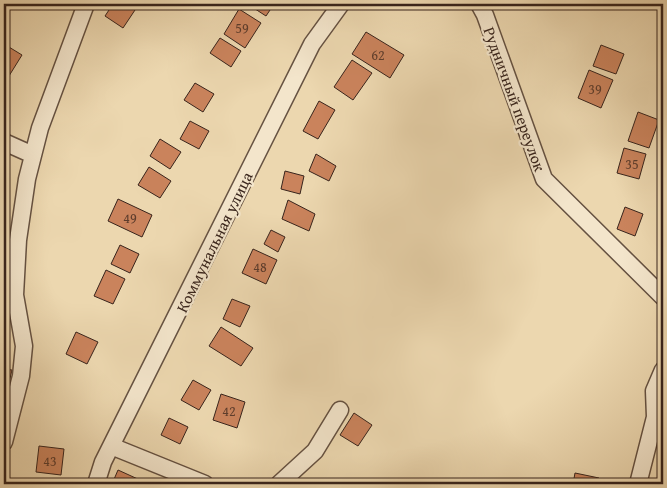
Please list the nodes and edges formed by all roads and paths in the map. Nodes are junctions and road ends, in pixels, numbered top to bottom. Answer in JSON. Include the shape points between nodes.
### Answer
{"nodes":[{"id":1,"x":86,"y":4,"type":"edge"},
{"id":2,"x":341,"y":4,"type":"edge"},
{"id":3,"x":479,"y":4,"type":"edge"},
{"id":4,"x":4,"y":142,"type":"edge"},
{"id":5,"x":33,"y":155,"type":"junction"},
{"id":6,"x":663,"y":297,"type":"edge"},
{"id":7,"x":663,"y":370,"type":"edge"},
{"id":8,"x":340,"y":410,"type":"dead end"},
{"id":9,"x":4,"y":442,"type":"edge"},
{"id":10,"x":112,"y":446,"type":"junction"},
{"id":11,"x":96,"y":484,"type":"edge"},
{"id":12,"x":205,"y":484,"type":"edge"},
{"id":13,"x":279,"y":484,"type":"edge"},
{"id":14,"x":638,"y":484,"type":"edge"}],
"edges":[{"from":1,"to":5,"type":"street"},
{"from":2,"to":10,"type":"street","name":"Коммунальная улица","via":[[312,44]]},
{"from":3,"to":6,"type":"street","name":"Рудничный переулок","via":[[544,179]]},
{"from":4,"to":5,"type":"street"},
{"from":5,"to":9,"type":"street","via":[[18,240],[15,295],[24,346],[21,376]]},
{"from":7,"to":14,"type":"street","via":[[654,390],[655,417]]},
{"from":8,"to":13,"type":"street","via":[[315,451]]},
{"from":10,"to":11,"type":"street","name":"Коммунальная улица"},
{"from":10,"to":12,"type":"street"}]}
